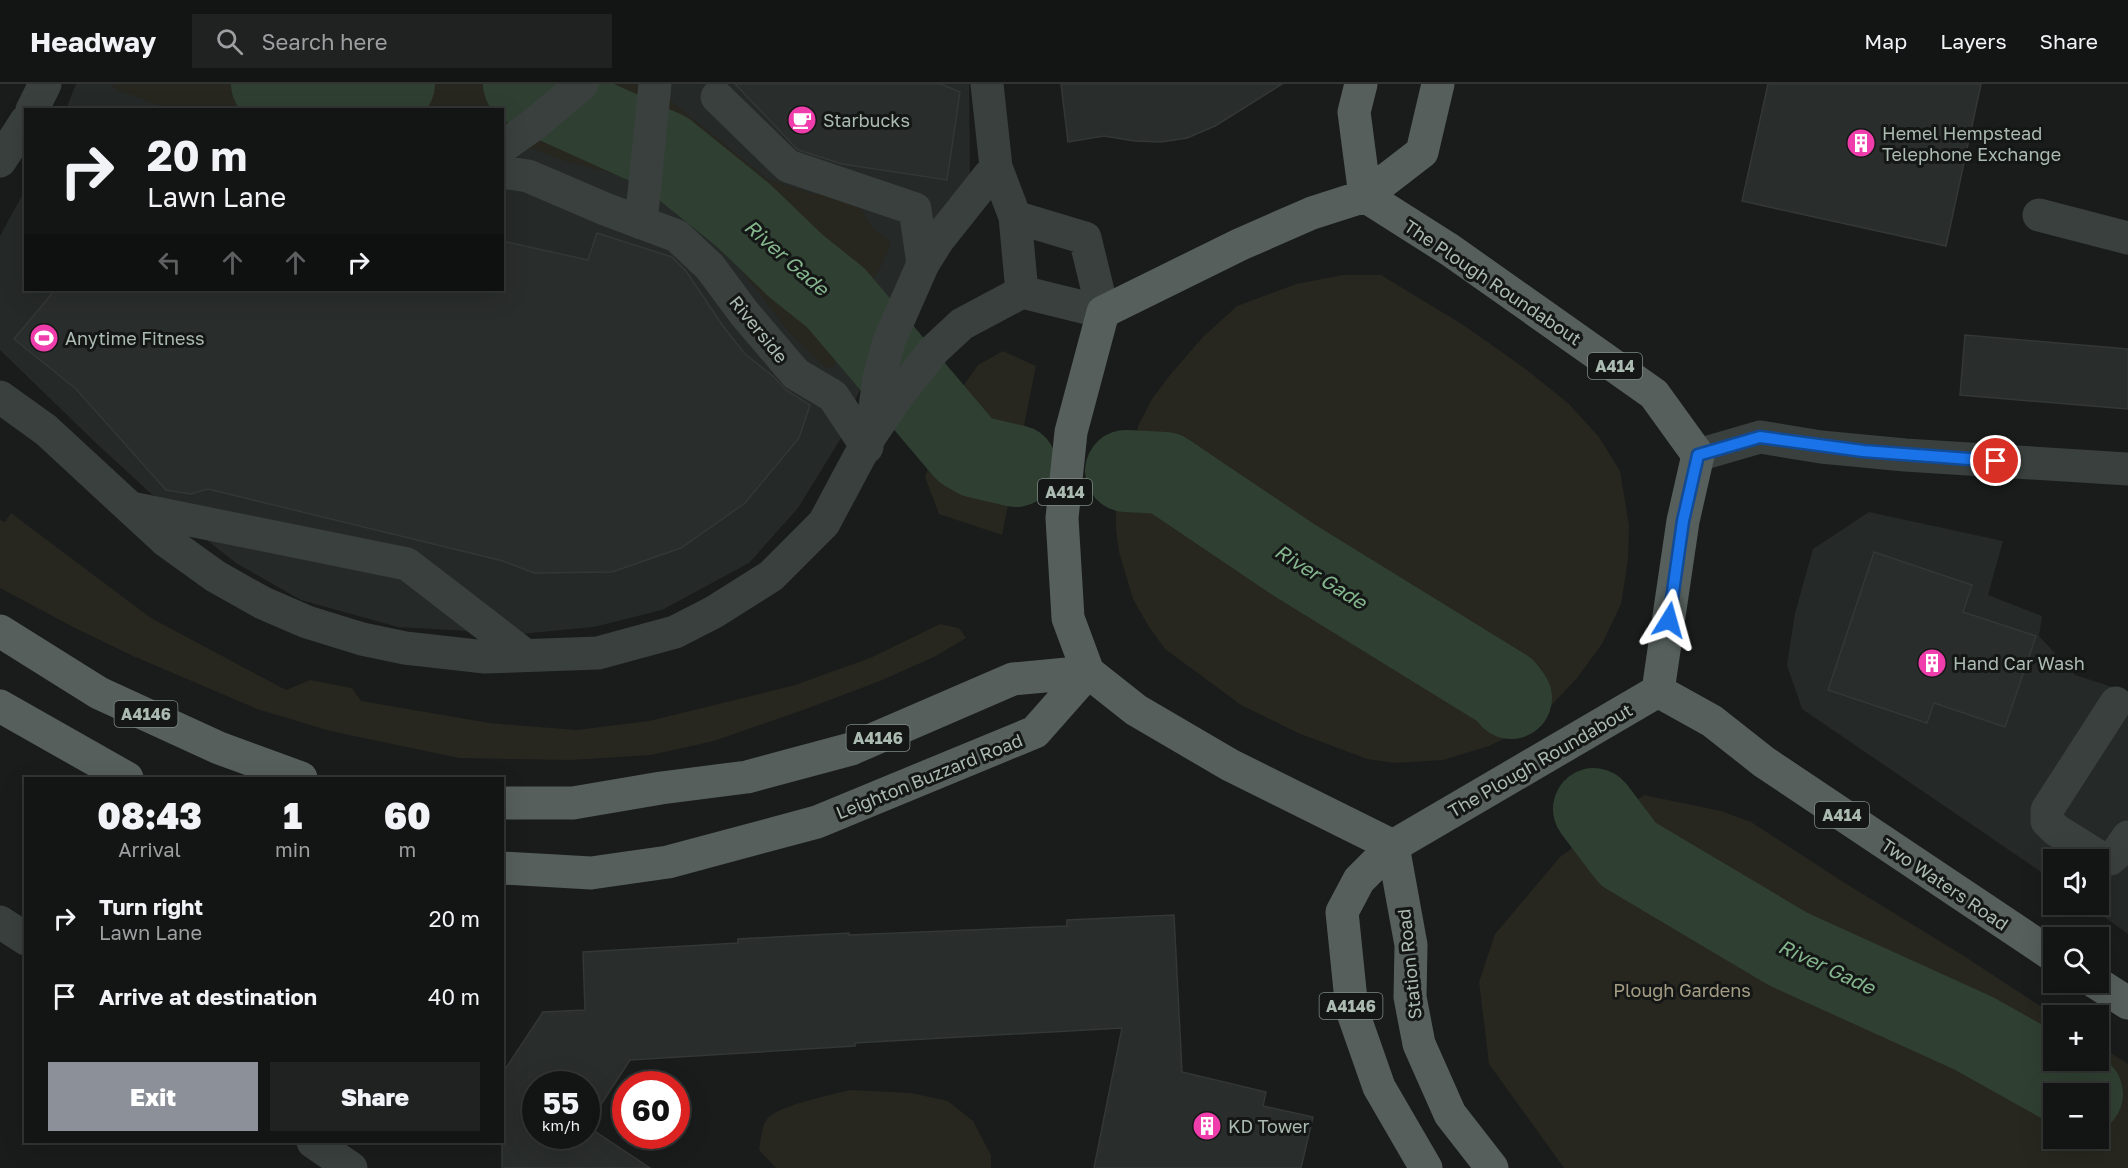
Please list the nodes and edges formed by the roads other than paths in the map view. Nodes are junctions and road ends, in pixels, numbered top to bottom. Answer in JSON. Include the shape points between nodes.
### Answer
{"nodes":[{"id":1,"x":45,"y":84,"type":"edge"},
{"id":2,"x":582,"y":84,"type":"edge"},
{"id":3,"x":656,"y":84,"type":"edge"},
{"id":4,"x":987,"y":84,"type":"edge"},
{"id":5,"x":1361,"y":84,"type":"edge"},
{"id":6,"x":1438,"y":84,"type":"edge"},
{"id":7,"x":717,"y":97,"type":"dead end"},
{"id":8,"x":33,"y":108,"type":"edge"},
{"id":9,"x":24,"y":124,"type":"edge"},
{"id":10,"x":504,"y":146,"type":"edge"},
{"id":11,"x":0,"y":160,"type":"edge"},
{"id":12,"x":996,"y":166,"type":"junction"},
{"id":13,"x":504,"y":172,"type":"edge"},
{"id":14,"x":1365,"y":196,"type":"junction"},
{"id":15,"x":2039,"y":215,"type":"dead end"},
{"id":16,"x":1015,"y":217,"type":"junction"},
{"id":17,"x":641,"y":223,"type":"junction"},
{"id":18,"x":2128,"y":238,"type":"edge"},
{"id":19,"x":923,"y":264,"type":"junction"},
{"id":20,"x":1022,"y":292,"type":"junction"},
{"id":21,"x":1103,"y":312,"type":"junction"},
{"id":22,"x":889,"y":386,"type":"junction"},
{"id":23,"x":0,"y":397,"type":"edge"},
{"id":24,"x":869,"y":441,"type":"junction"},
{"id":25,"x":1698,"y":455,"type":"junction"},
{"id":26,"x":2128,"y":469,"type":"edge"},
{"id":27,"x":131,"y":508,"type":"junction"},
{"id":28,"x":0,"y":631,"type":"edge"},
{"id":29,"x":525,"y":655,"type":"junction"},
{"id":30,"x":1088,"y":672,"type":"junction"},
{"id":31,"x":1658,"y":691,"type":"junction"},
{"id":32,"x":2116,"y":703,"type":"dead end"},
{"id":33,"x":0,"y":706,"type":"edge"},
{"id":34,"x":125,"y":777,"type":"edge"},
{"id":35,"x":298,"y":777,"type":"edge"},
{"id":36,"x":504,"y":802,"type":"edge"},
{"id":37,"x":2128,"y":837,"type":"edge"},
{"id":38,"x":1393,"y":846,"type":"junction"},
{"id":39,"x":504,"y":868,"type":"edge"},
{"id":40,"x":0,"y":921,"type":"edge"},
{"id":41,"x":24,"y":938,"type":"edge"},
{"id":42,"x":2043,"y":949,"type":"edge"},
{"id":43,"x":2109,"y":991,"type":"edge"},
{"id":44,"x":2128,"y":1003,"type":"edge"},
{"id":45,"x":315,"y":1143,"type":"edge"},
{"id":46,"x":351,"y":1168,"type":"edge"},
{"id":47,"x":1426,"y":1168,"type":"edge"},
{"id":48,"x":1492,"y":1168,"type":"edge"}],
"edges":[{"from":1,"to":8,"type":"street"},
{"from":2,"to":10,"type":"street"},
{"from":3,"to":17,"type":"street"},
{"from":4,"to":12,"type":"street"},
{"from":5,"to":14,"type":"main road","via":[[1354,112]]},
{"from":6,"to":14,"type":"main road","via":[[1422,152]]},
{"from":7,"to":19,"type":"street","via":[[788,166],[915,209]]},
{"from":9,"to":11,"type":"street"},
{"from":12,"to":16,"type":"street"},
{"from":12,"to":19,"type":"street"},
{"from":13,"to":17,"type":"street","name":"Riverside","via":[[528,176]]},
{"from":14,"to":21,"type":"main road","via":[[1312,213],[1240,244]]},
{"from":14,"to":25,"type":"main road","name":"The Plough Roundabout","number":"A414","via":[[1450,250],[1654,394]]},
{"from":15,"to":18,"type":"street"},
{"from":16,"to":20,"type":"street"},
{"from":16,"to":21,"type":"street","via":[[1085,238]]},
{"from":17,"to":24,"type":"street","name":"Riverside","via":[[677,236],[710,267],[796,374],[832,396]]},
{"from":19,"to":22,"type":"street","via":[[890,341]]},
{"from":20,"to":21,"type":"street"},
{"from":20,"to":22,"type":"street","via":[[962,324]]},
{"from":21,"to":30,"type":"main road","number":"A414","via":[[1071,432],[1062,519],[1068,618]]},
{"from":22,"to":24,"type":"street"},
{"from":23,"to":27,"type":"street","via":[[46,430]]},
{"from":24,"to":29,"type":"street","via":[[824,524],[771,576],[714,612],[675,632],[598,653]]},
{"from":25,"to":26,"type":"street","via":[[1760,437],[1905,455]]},
{"from":25,"to":31,"type":"main road","via":[[1683,521]]},
{"from":27,"to":29,"type":"street","via":[[408,564]]},
{"from":27,"to":29,"type":"street","via":[[165,540],[215,576],[307,622],[405,648],[485,657]]},
{"from":28,"to":35,"type":"main road","number":"A4146","via":[[99,693],[219,748]]},
{"from":30,"to":36,"type":"main road","number":"A4146","via":[[1013,678],[851,749],[747,777],[573,803]]},
{"from":30,"to":38,"type":"main road","via":[[1136,710],[1230,765]]},
{"from":30,"to":39,"type":"main road","name":"Leighton Buzzard Road","via":[[1035,732],[817,822],[668,862],[591,873]]},
{"from":31,"to":38,"type":"main road","name":"The Plough Roundabout"},
{"from":31,"to":42,"type":"main road","name":"Two Waters Road","number":"A414","via":[[1712,721],[1764,762]]},
{"from":32,"to":37,"type":"street","via":[[2048,810],[2047,821],[2102,858],[2110,859]]},
{"from":33,"to":34,"type":"main road"},
{"from":38,"to":47,"type":"main road","number":"A4146","via":[[1359,880],[1342,912],[1352,1010],[1379,1087]]},
{"from":38,"to":48,"type":"main road","name":"Station Road","via":[[1411,945],[1410,997],[1419,1044],[1450,1114]]},
{"from":40,"to":41,"type":"street"},
{"from":43,"to":44,"type":"main road"},
{"from":45,"to":46,"type":"street"}]}
